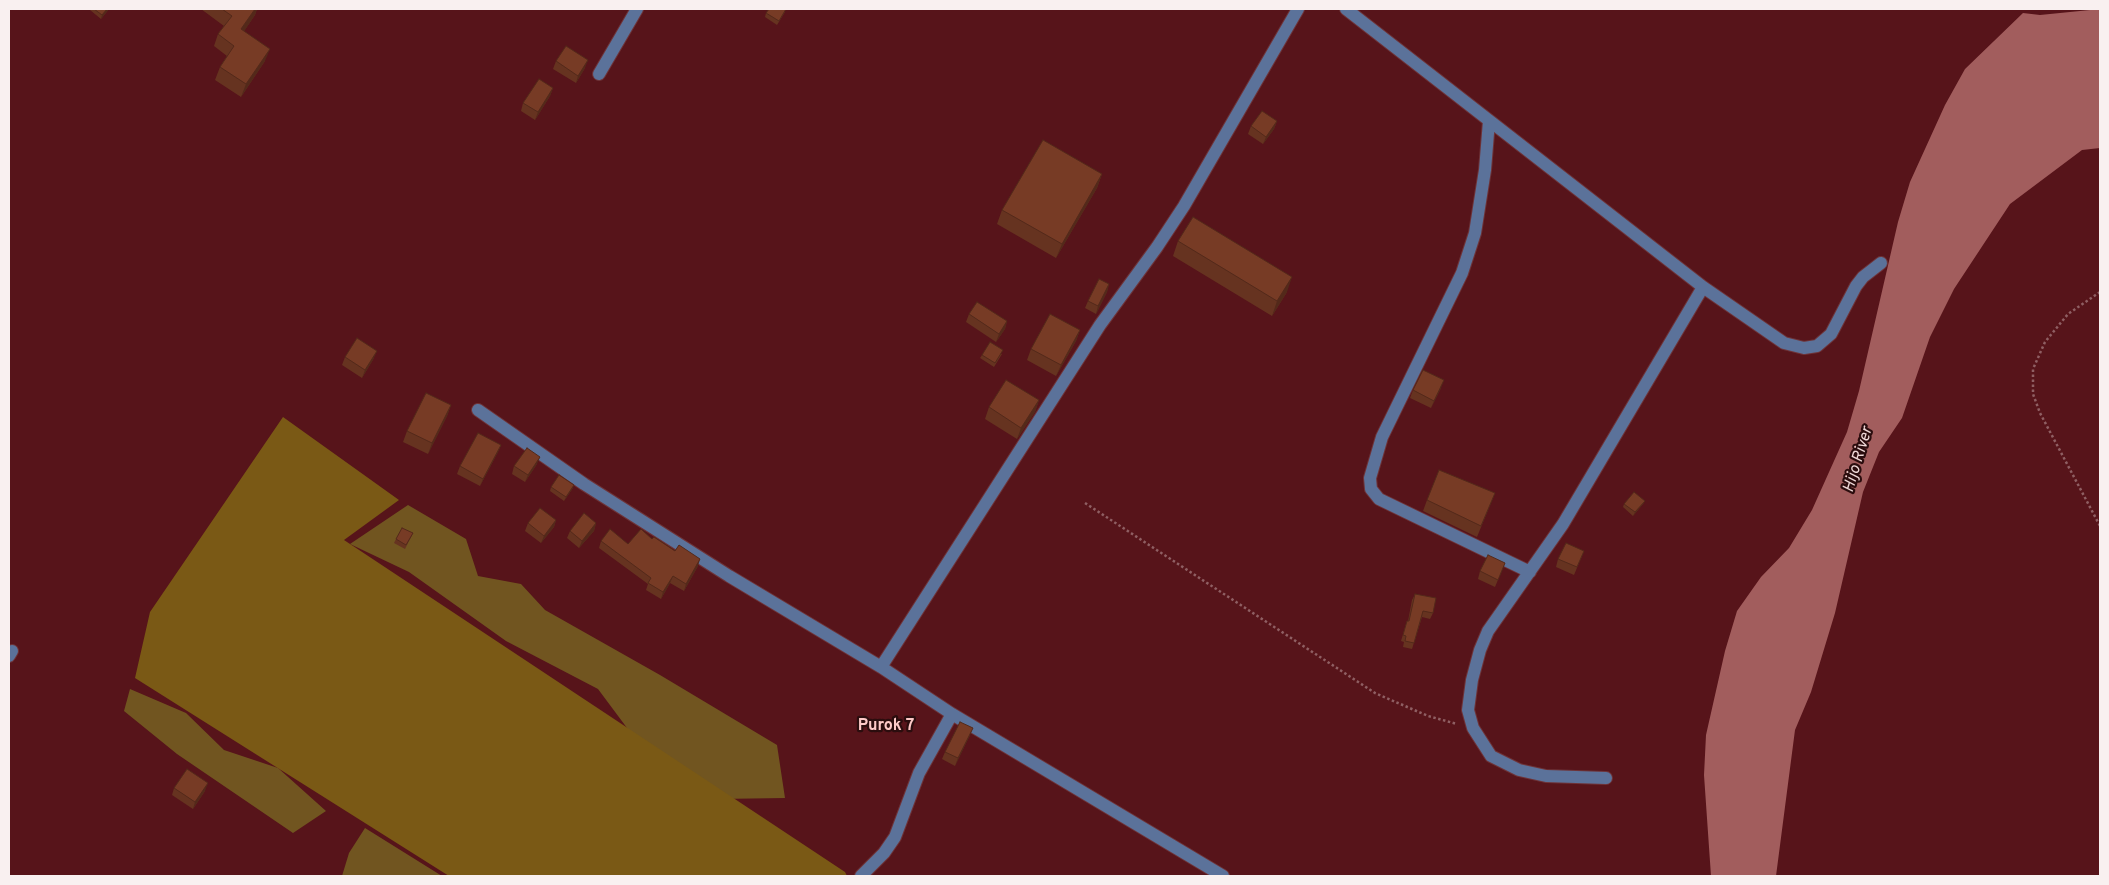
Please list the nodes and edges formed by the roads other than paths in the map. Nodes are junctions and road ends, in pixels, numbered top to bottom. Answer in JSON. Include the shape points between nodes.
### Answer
{"nodes":[{"id":1,"x":637,"y":9,"type":"edge"},
{"id":2,"x":1298,"y":9,"type":"edge"},
{"id":3,"x":1346,"y":9,"type":"edge"},
{"id":4,"x":599,"y":74,"type":"dead end"},
{"id":5,"x":1489,"y":121,"type":"junction"},
{"id":6,"x":1881,"y":263,"type":"dead end"},
{"id":7,"x":1703,"y":287,"type":"junction"},
{"id":8,"x":478,"y":410,"type":"dead end"},
{"id":9,"x":1530,"y":572,"type":"junction"},
{"id":10,"x":881,"y":667,"type":"junction"},
{"id":11,"x":952,"y":714,"type":"junction"},
{"id":12,"x":1606,"y":778,"type":"dead end"},
{"id":13,"x":861,"y":876,"type":"edge"},
{"id":14,"x":1223,"y":876,"type":"edge"}],
"edges":[{"from":1,"to":4,"type":"street"},
{"from":2,"to":10,"type":"street","via":[[1184,206],[1100,325]]},
{"from":3,"to":5,"type":"street"},
{"from":5,"to":7,"type":"street"},
{"from":5,"to":9,"type":"street","via":[[1480,207],[1462,273],[1390,420],[1370,478],[1371,489],[1379,499]]},
{"from":6,"to":7,"type":"street","via":[[1856,286],[1831,334],[1817,346],[1804,348],[1784,343]]},
{"from":7,"to":9,"type":"street","via":[[1563,524]]},
{"from":8,"to":10,"type":"street","via":[[608,499]]},
{"from":9,"to":12,"type":"street","via":[[1488,631],[1480,650],[1468,710],[1473,728],[1491,756],[1519,770],[1546,776]]},
{"from":10,"to":11,"type":"street"},
{"from":11,"to":13,"type":"street","via":[[919,773],[895,837]]},
{"from":11,"to":14,"type":"street"}]}
